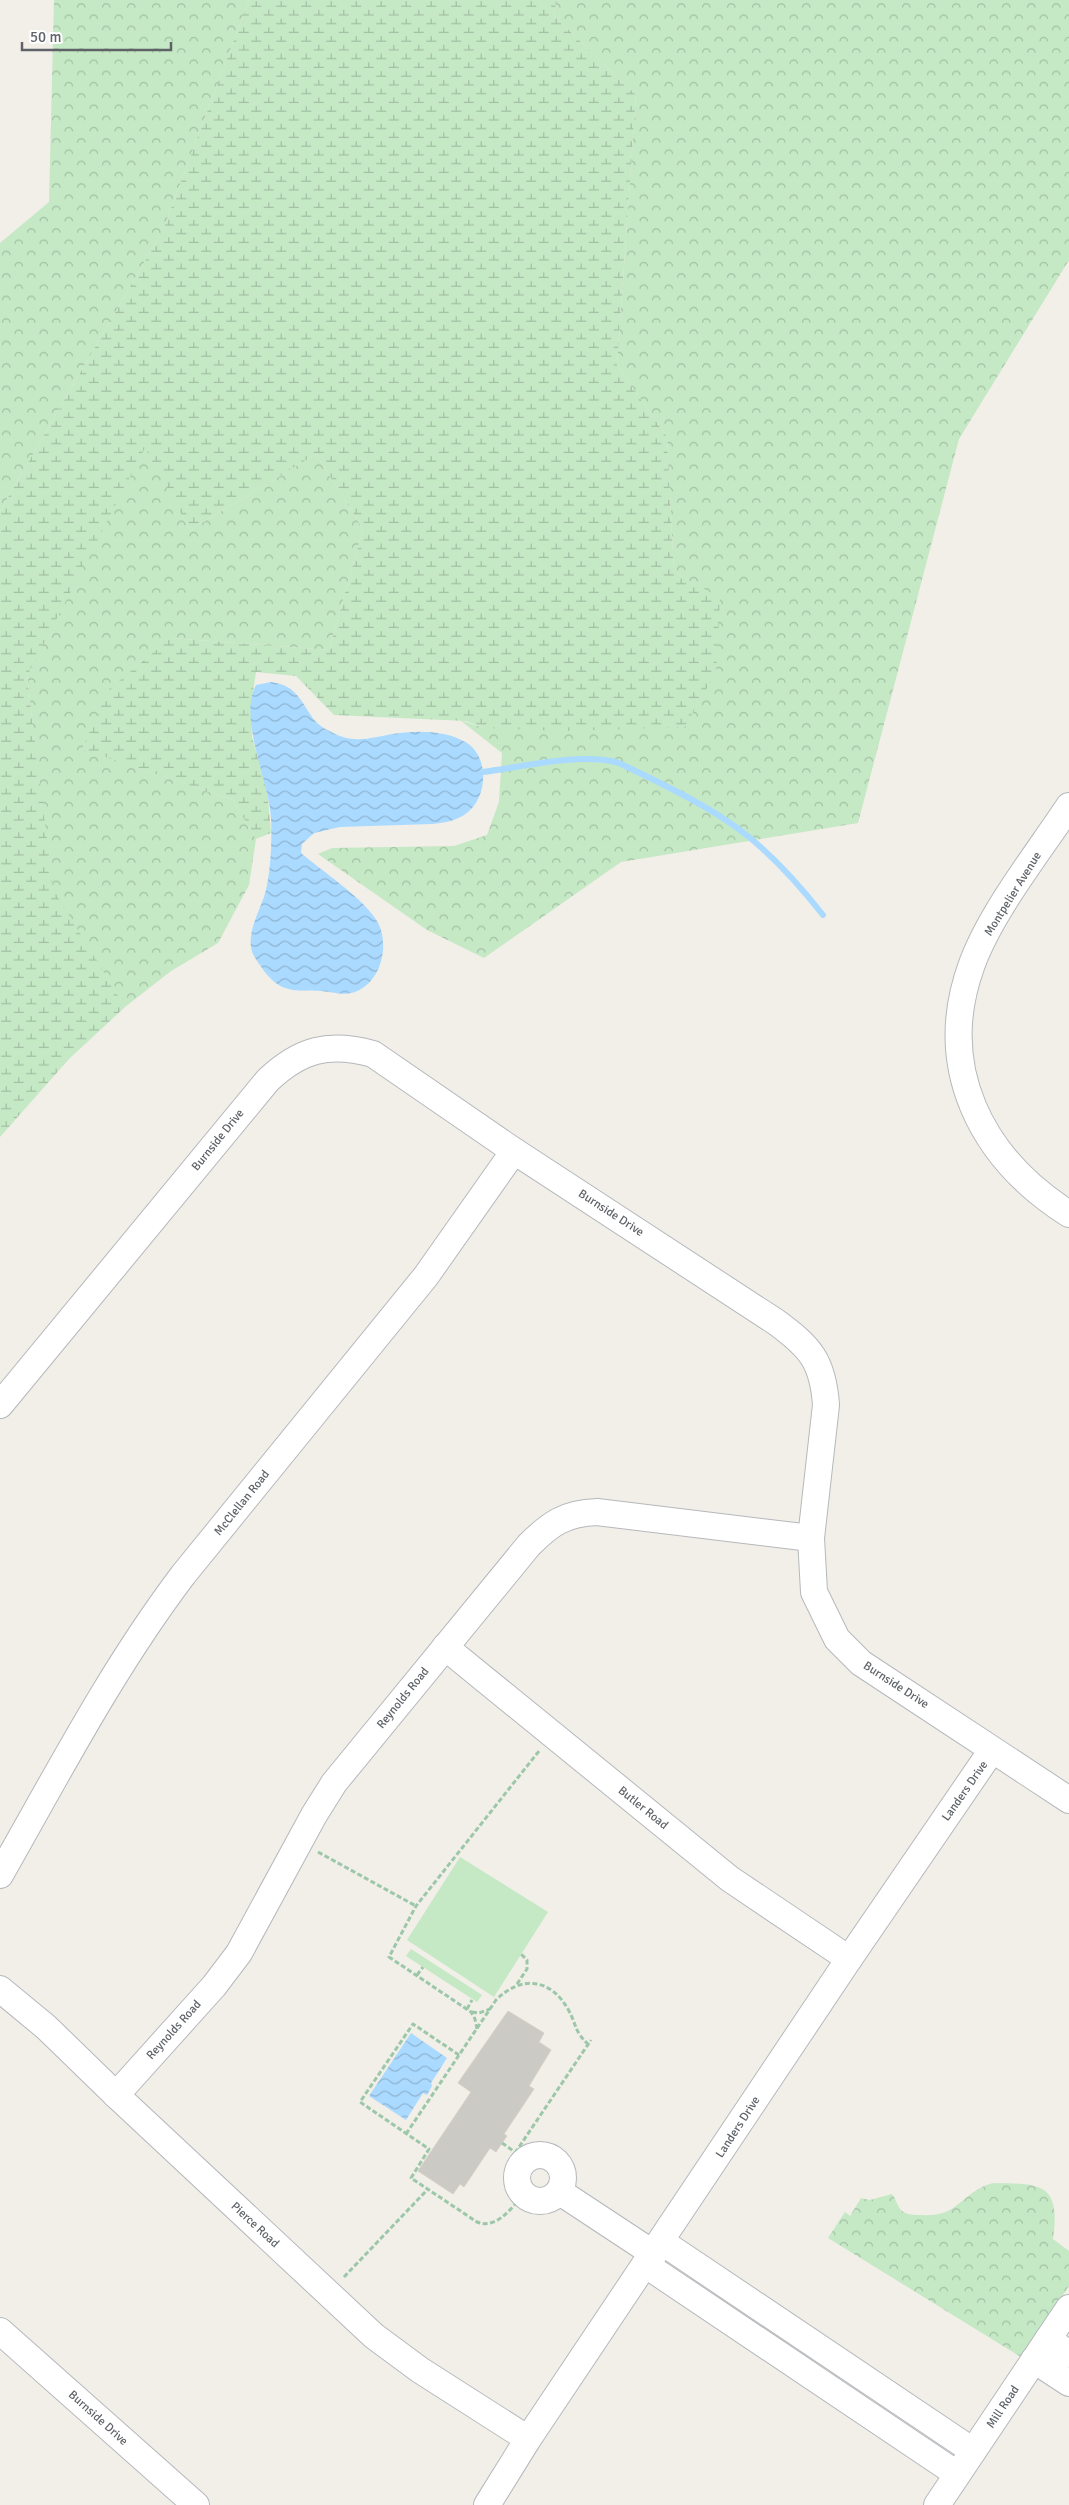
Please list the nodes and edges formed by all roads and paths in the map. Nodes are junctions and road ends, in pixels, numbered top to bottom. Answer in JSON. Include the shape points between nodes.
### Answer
{"nodes":[{"id":1,"x":1069,"y":806,"type":"edge"},
{"id":2,"x":514,"y":1151,"type":"junction"},
{"id":3,"x":1069,"y":1214,"type":"edge"},
{"id":4,"x":0,"y":1404,"type":"edge"},
{"id":5,"x":811,"y":1538,"type":"junction"},
{"id":6,"x":444,"y":1647,"type":"junction"},
{"id":7,"x":552,"y":1735,"type":"junction"},
{"id":8,"x":992,"y":1750,"type":"junction"},
{"id":9,"x":1069,"y":1800,"type":"edge"},
{"id":10,"x":299,"y":1842,"type":"junction"},
{"id":11,"x":0,"y":1875,"type":"edge"},
{"id":12,"x":416,"y":1906,"type":"junction"},
{"id":13,"x":521,"y":1954,"type":"dead end"},
{"id":14,"x":849,"y":1959,"type":"junction"},
{"id":15,"x":422,"y":1967,"type":"dead end"},
{"id":16,"x":417,"y":1975,"type":"junction"},
{"id":17,"x":517,"y":1984,"type":"junction"},
{"id":18,"x":0,"y":1989,"type":"edge"},
{"id":19,"x":472,"y":2000,"type":"dead end"},
{"id":20,"x":467,"y":2009,"type":"junction"},
{"id":21,"x":490,"y":2009,"type":"junction"},
{"id":22,"x":471,"y":2012,"type":"junction"},
{"id":23,"x":476,"y":2029,"type":"junction"},
{"id":24,"x":591,"y":2040,"type":"dead end"},
{"id":25,"x":588,"y":2044,"type":"junction"},
{"id":26,"x":459,"y":2055,"type":"junction"},
{"id":27,"x":116,"y":2095,"type":"junction"},
{"id":28,"x":406,"y":2134,"type":"junction"},
{"id":29,"x":502,"y":2144,"type":"dead end"},
{"id":30,"x":520,"y":2156,"type":"junction"},
{"id":31,"x":428,"y":2189,"type":"junction"},
{"id":32,"x":560,"y":2192,"type":"junction"},
{"id":33,"x":524,"y":2194,"type":"junction"},
{"id":34,"x":654,"y":2254,"type":"junction"},
{"id":35,"x":328,"y":2294,"type":"junction"},
{"id":36,"x":1069,"y":2308,"type":"edge"},
{"id":37,"x":0,"y":2331,"type":"edge"},
{"id":38,"x":1050,"y":2351,"type":"edge"},
{"id":39,"x":1069,"y":2383,"type":"edge"},
{"id":40,"x":528,"y":2439,"type":"junction"},
{"id":41,"x":973,"y":2451,"type":"junction"},
{"id":42,"x":957,"y":2474,"type":"junction"},
{"id":43,"x":196,"y":2505,"type":"edge"},
{"id":44,"x":487,"y":2505,"type":"edge"},
{"id":45,"x":937,"y":2505,"type":"edge"}],
"edges":[{"from":1,"to":3,"type":"street","name":"Montpelier Avenue","via":[[998,913],[972,964],[959,1023],[962,1077],[982,1128],[1019,1174]]},
{"from":2,"to":4,"type":"street","name":"Burnside Drive","via":[[373,1054],[348,1048],[318,1049],[303,1054],[268,1080]]},
{"from":2,"to":5,"type":"street","name":"Burnside Drive","via":[[802,1341],[825,1386],[826,1405]]},
{"from":2,"to":11,"type":"street","name":"McClellan Road","via":[[426,1276],[153,1615],[125,1656]]},
{"from":5,"to":6,"type":"street","name":"Reynolds Road","via":[[580,1512],[553,1522],[529,1545]]},
{"from":5,"to":8,"type":"street","name":"Burnside Drive","via":[[814,1592],[837,1639],[861,1663]]},
{"from":6,"to":7,"type":"street","name":"Butler Road"},
{"from":6,"to":10,"type":"street","name":"Reynolds Road","via":[[334,1783]]},
{"from":7,"to":12,"type":"path"},
{"from":7,"to":14,"type":"street","name":"Butler Road","via":[[730,1879]]},
{"from":8,"to":9,"type":"street","name":"Burnside Drive"},
{"from":8,"to":14,"type":"street","name":"Landers Drive"},
{"from":10,"to":12,"type":"path"},
{"from":10,"to":27,"type":"street","name":"Reynolds Road","via":[[239,1953],[214,1986]]},
{"from":12,"to":16,"type":"path","via":[[389,1957]]},
{"from":13,"to":17,"type":"path","via":[[528,1960],[528,1966]]},
{"from":14,"to":34,"type":"street","name":"Landers Drive"},
{"from":15,"to":16,"type":"path"},
{"from":16,"to":20,"type":"path"},
{"from":17,"to":21,"type":"path","via":[[501,1995]]},
{"from":17,"to":25,"type":"path","via":[[533,1983],[552,1991],[565,2004],[576,2030]]},
{"from":18,"to":27,"type":"street","name":"Pierce Road","via":[[46,2027]]},
{"from":19,"to":20,"type":"path"},
{"from":20,"to":22,"type":"path"},
{"from":21,"to":22,"type":"path"},
{"from":21,"to":23,"type":"path"},
{"from":22,"to":23,"type":"path"},
{"from":23,"to":26,"type":"path"},
{"from":24,"to":25,"type":"path"},
{"from":25,"to":30,"type":"path"},
{"from":26,"to":28,"type":"path"},
{"from":26,"to":28,"type":"path","via":[[413,2024],[360,2102]]},
{"from":27,"to":35,"type":"street","name":"Pierce Road"},
{"from":28,"to":31,"type":"path","via":[[429,2149],[411,2178]]},
{"from":29,"to":30,"type":"path"},
{"from":30,"to":32,"type":"street","via":[[540,2154],[554,2158],[564,2177]]},
{"from":30,"to":33,"type":"street","via":[[517,2180]]},
{"from":31,"to":33,"type":"path","via":[[482,2224],[499,2219]]},
{"from":31,"to":35,"type":"path"},
{"from":32,"to":33,"type":"street","via":[[546,2200],[530,2199]]},
{"from":32,"to":34,"type":"street"},
{"from":34,"to":40,"type":"street","name":"Landers Drive"},
{"from":34,"to":41,"type":"street"},
{"from":34,"to":42,"type":"street"},
{"from":35,"to":40,"type":"street","name":"Pierce Road","via":[[374,2336],[420,2370]]},
{"from":36,"to":38,"type":"street","name":"Mill Road"},
{"from":37,"to":43,"type":"street","name":"Burnside Drive"},
{"from":38,"to":39,"type":"street"},
{"from":38,"to":41,"type":"street","name":"Mill Road"},
{"from":40,"to":44,"type":"street","name":"Landers Drive"},
{"from":41,"to":42,"type":"street","name":"Mill Road"},
{"from":42,"to":45,"type":"street","name":"Mill Road"}]}
